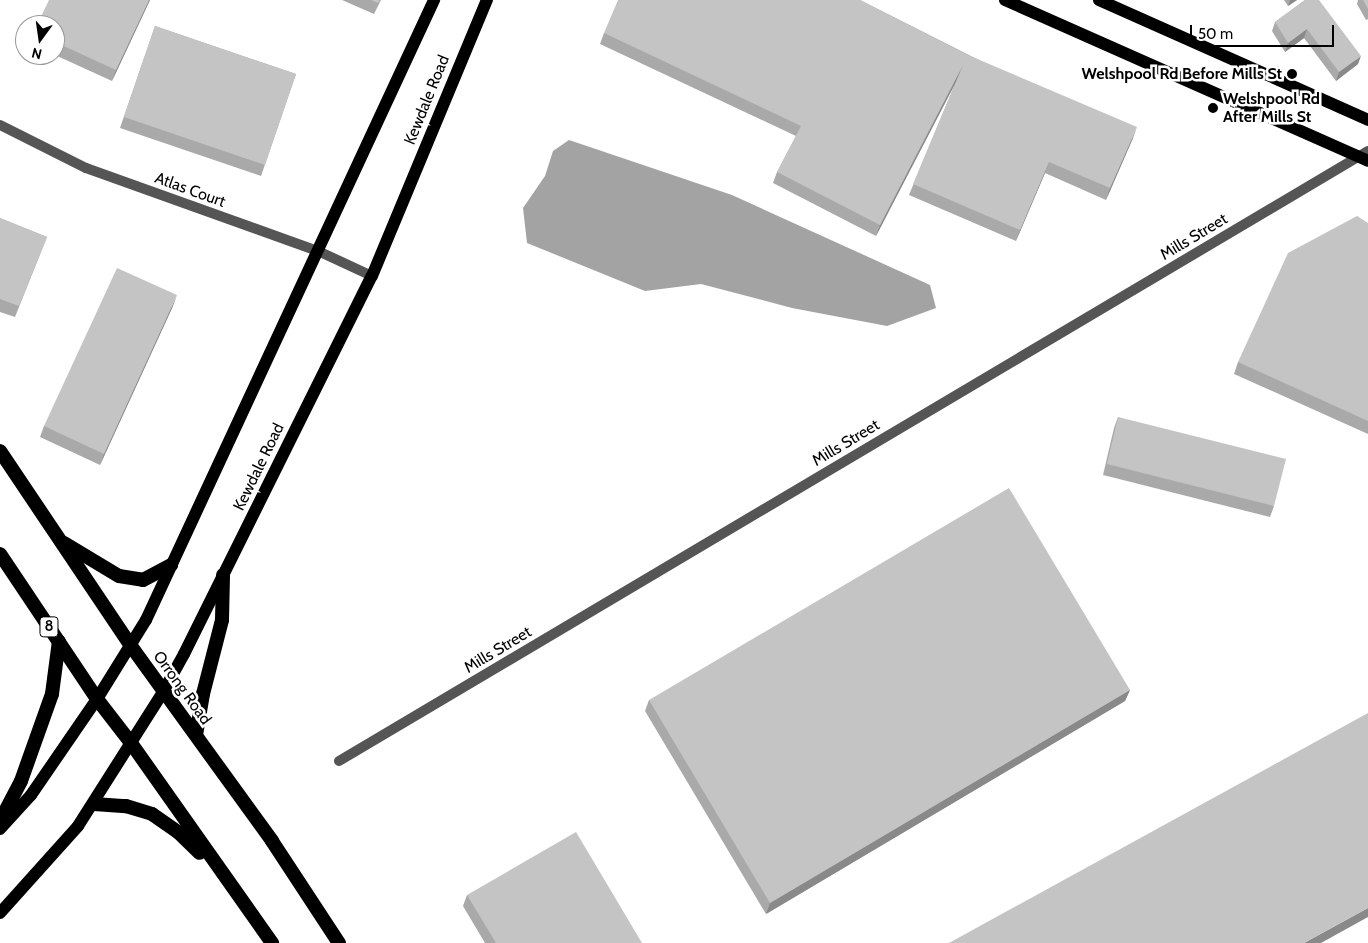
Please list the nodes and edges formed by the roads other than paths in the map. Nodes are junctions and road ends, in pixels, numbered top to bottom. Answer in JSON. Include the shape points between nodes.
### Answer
{"nodes":[{"id":1,"x":434,"y":0,"type":"edge"},
{"id":2,"x":487,"y":0,"type":"edge"},
{"id":3,"x":1005,"y":0,"type":"edge"},
{"id":4,"x":1099,"y":0,"type":"edge"},
{"id":5,"x":1368,"y":120,"type":"edge"},
{"id":6,"x":0,"y":125,"type":"edge"},
{"id":7,"x":1365,"y":156,"type":"edge"},
{"id":8,"x":318,"y":252,"type":"junction"},
{"id":9,"x":372,"y":276,"type":"junction"},
{"id":10,"x":0,"y":451,"type":"edge"},
{"id":11,"x":62,"y":542,"type":"junction"},
{"id":12,"x":0,"y":554,"type":"edge"},
{"id":13,"x":171,"y":566,"type":"junction"},
{"id":14,"x":223,"y":575,"type":"junction"},
{"id":15,"x":59,"y":641,"type":"junction"},
{"id":16,"x":130,"y":646,"type":"junction"},
{"id":17,"x":163,"y":692,"type":"junction"},
{"id":18,"x":97,"y":699,"type":"junction"},
{"id":19,"x":196,"y":735,"type":"junction"},
{"id":20,"x":131,"y":743,"type":"junction"},
{"id":21,"x":339,"y":761,"type":"dead end"},
{"id":22,"x":94,"y":804,"type":"junction"},
{"id":23,"x":0,"y":821,"type":"edge"},
{"id":24,"x":0,"y":829,"type":"edge"},
{"id":25,"x":221,"y":873,"type":"junction"},
{"id":26,"x":0,"y":913,"type":"edge"},
{"id":27,"x":272,"y":943,"type":"edge"},
{"id":28,"x":339,"y":943,"type":"edge"}],
"edges":[{"from":1,"to":8,"type":"main road","name":"Kewdale Road"},
{"from":2,"to":9,"type":"main road","name":"Kewdale Road"},
{"from":3,"to":7,"type":"main road"},
{"from":4,"to":5,"type":"main road"},
{"from":6,"to":8,"type":"street","name":"Atlas Court","via":[[86,168]]},
{"from":7,"to":21,"type":"street","name":"Mills Street"},
{"from":8,"to":9,"type":"street","name":"Atlas Court"},
{"from":8,"to":13,"type":"main road","name":"Kewdale Road"},
{"from":9,"to":14,"type":"main road","name":"Kewdale Road"},
{"from":10,"to":11,"type":"highway","name":"Orrong Road"},
{"from":11,"to":13,"type":"highway","via":[[119,576],[143,580]]},
{"from":11,"to":16,"type":"highway","name":"Orrong Road"},
{"from":12,"to":15,"type":"highway","number":"8"},
{"from":13,"to":16,"type":"main road","name":"Kewdale Road"},
{"from":14,"to":17,"type":"main road","name":"Kewdale Road"},
{"from":14,"to":19,"type":"highway","via":[[222,620]]},
{"from":15,"to":18,"type":"highway","number":"8"},
{"from":15,"to":23,"type":"highway","via":[[52,694],[21,781]]},
{"from":16,"to":17,"type":"highway","name":"Orrong Road"},
{"from":16,"to":18,"type":"main road","name":"Kewdale Road"},
{"from":17,"to":19,"type":"highway","name":"Orrong Road"},
{"from":17,"to":20,"type":"main road","name":"Kewdale Road"},
{"from":18,"to":20,"type":"highway","number":"8"},
{"from":18,"to":24,"type":"main road","name":"Kewdale Road","via":[[31,795]]},
{"from":19,"to":28,"type":"highway","name":"Orrong Road","via":[[272,841]]},
{"from":20,"to":22,"type":"main road","name":"Kewdale Road"},
{"from":20,"to":25,"type":"highway","number":"8"},
{"from":22,"to":25,"type":"highway","via":[[126,806],[152,814],[178,832]]},
{"from":22,"to":26,"type":"main road","name":"Kewdale Road"},
{"from":25,"to":27,"type":"highway","number":"8"}]}
